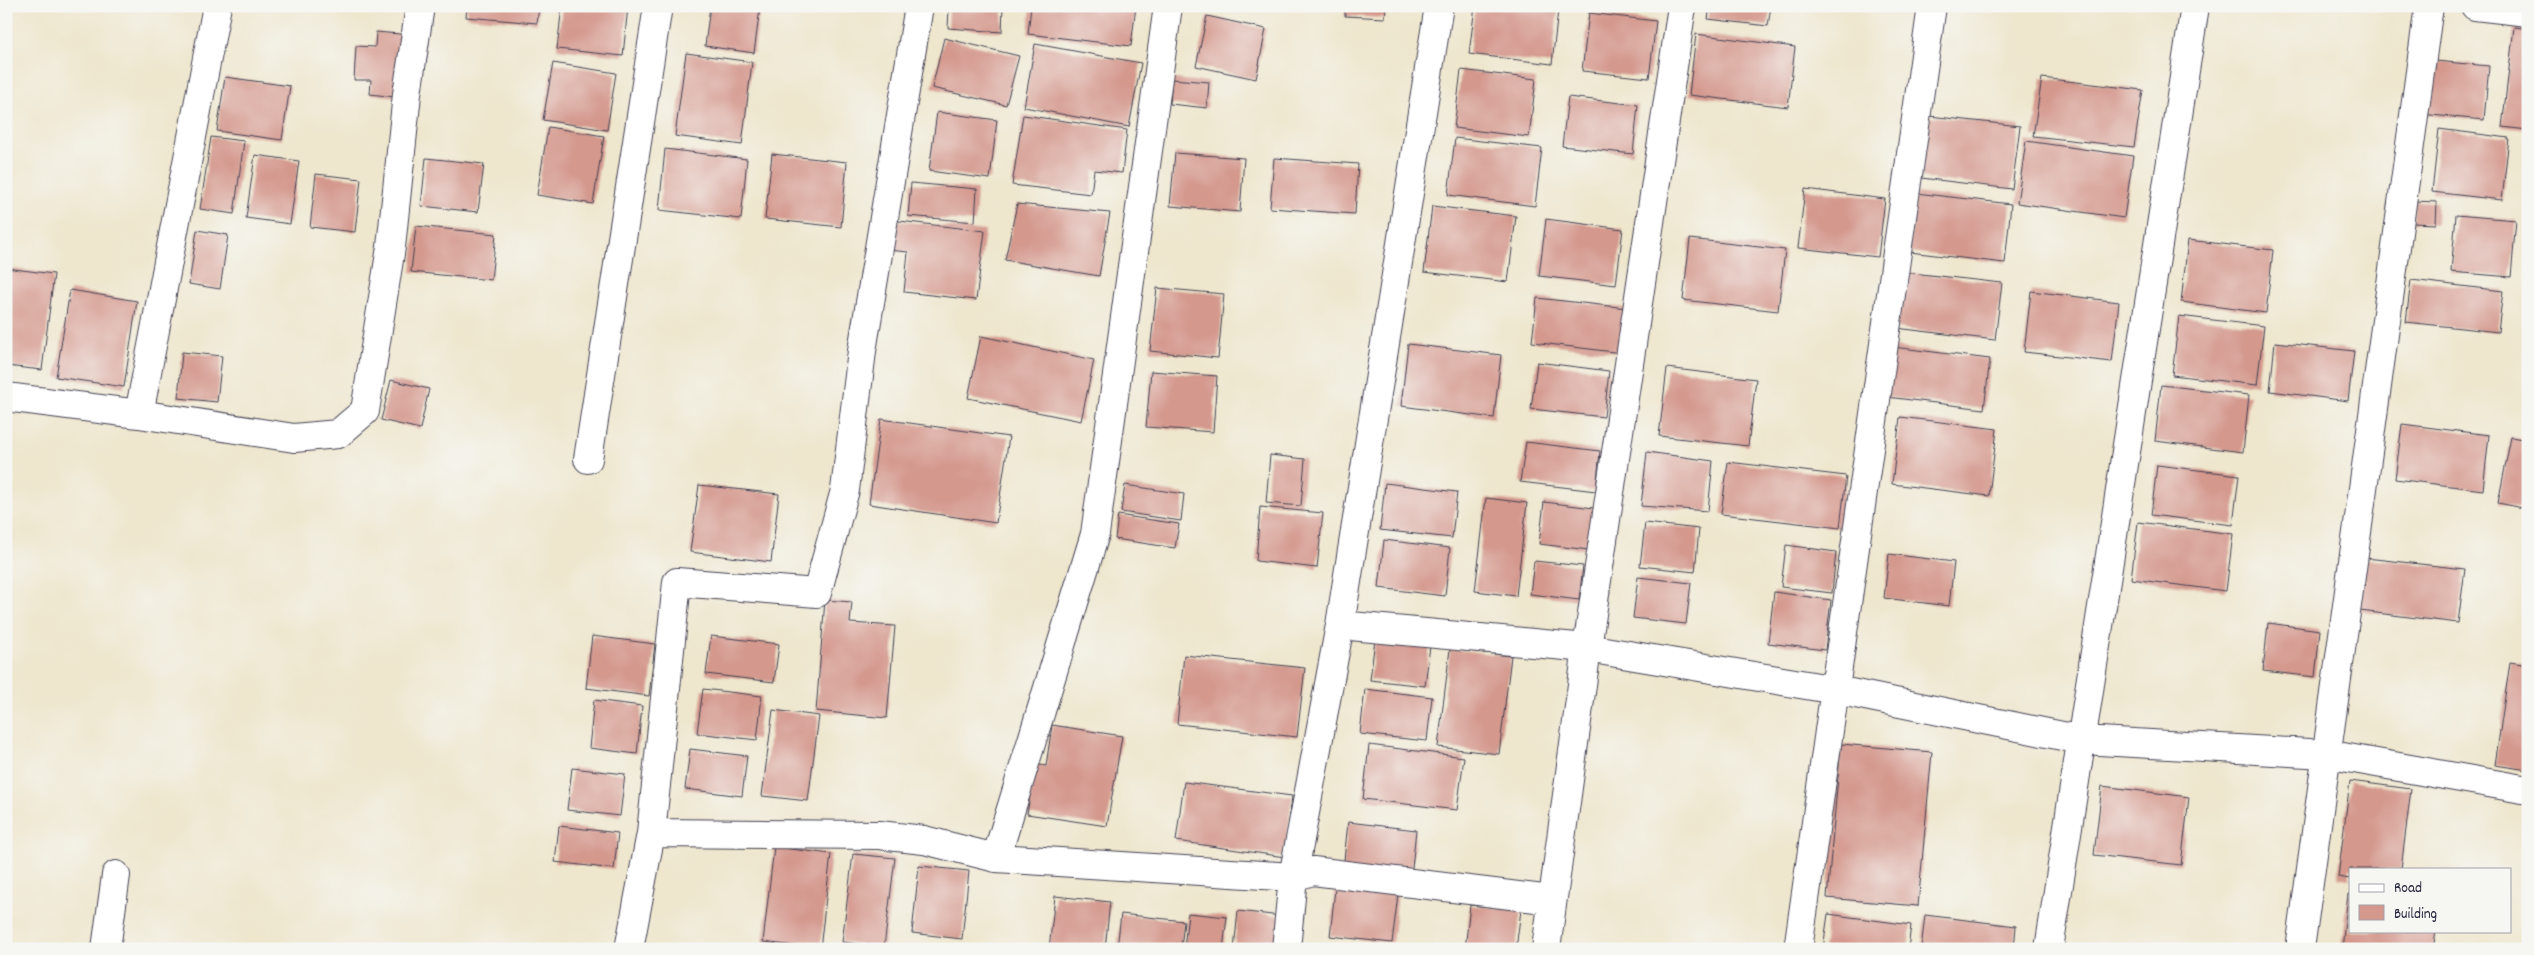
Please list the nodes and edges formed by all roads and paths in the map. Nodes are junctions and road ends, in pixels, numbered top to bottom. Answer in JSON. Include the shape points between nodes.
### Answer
{"nodes":[{"id":1,"x":217,"y":6,"type":"edge"},
{"id":2,"x":420,"y":6,"type":"edge"},
{"id":3,"x":658,"y":6,"type":"edge"},
{"id":4,"x":919,"y":6,"type":"edge"},
{"id":5,"x":1168,"y":6,"type":"edge"},
{"id":6,"x":1439,"y":6,"type":"edge"},
{"id":7,"x":1682,"y":6,"type":"edge"},
{"id":8,"x":1932,"y":6,"type":"edge"},
{"id":9,"x":2195,"y":6,"type":"edge"},
{"id":10,"x":2430,"y":6,"type":"edge"},
{"id":11,"x":2475,"y":6,"type":"edge"},
{"id":12,"x":2528,"y":12,"type":"edge"},
{"id":13,"x":6,"y":397,"type":"edge"},
{"id":14,"x":139,"y":414,"type":"junction"},
{"id":15,"x":588,"y":459,"type":"dead end"},
{"id":16,"x":1340,"y":625,"type":"junction"},
{"id":17,"x":1587,"y":648,"type":"junction"},
{"id":18,"x":1836,"y":690,"type":"junction"},
{"id":19,"x":2082,"y":740,"type":"junction"},
{"id":20,"x":2326,"y":754,"type":"junction"},
{"id":21,"x":2528,"y":790,"type":"edge"},
{"id":22,"x":651,"y":833,"type":"junction"},
{"id":23,"x":996,"y":858,"type":"junction"},
{"id":24,"x":116,"y":875,"type":"dead end"},
{"id":25,"x":1293,"y":877,"type":"junction"},
{"id":26,"x":1552,"y":900,"type":"junction"},
{"id":27,"x":106,"y":949,"type":"edge"},
{"id":28,"x":630,"y":949,"type":"edge"},
{"id":29,"x":1286,"y":949,"type":"edge"},
{"id":30,"x":1546,"y":949,"type":"edge"},
{"id":31,"x":1798,"y":949,"type":"edge"},
{"id":32,"x":2049,"y":949,"type":"edge"},
{"id":33,"x":2300,"y":949,"type":"edge"}],
"edges":[{"from":1,"to":14,"type":"street"},
{"from":2,"to":14,"type":"street","via":[[391,247],[365,411],[338,434],[294,438]]},
{"from":3,"to":15,"type":"street"},
{"from":4,"to":22,"type":"street","via":[[862,351],[845,490],[818,593],[677,582]]},
{"from":5,"to":23,"type":"street","via":[[1095,534]]},
{"from":6,"to":16,"type":"street"},
{"from":7,"to":17,"type":"street"},
{"from":8,"to":18,"type":"street"},
{"from":9,"to":19,"type":"street"},
{"from":10,"to":20,"type":"street"},
{"from":11,"to":12,"type":"street"},
{"from":13,"to":14,"type":"street"},
{"from":16,"to":17,"type":"street"},
{"from":16,"to":25,"type":"street"},
{"from":17,"to":18,"type":"street"},
{"from":17,"to":26,"type":"street"},
{"from":18,"to":19,"type":"street"},
{"from":18,"to":31,"type":"street"},
{"from":19,"to":20,"type":"street"},
{"from":19,"to":32,"type":"street"},
{"from":20,"to":21,"type":"street"},
{"from":20,"to":33,"type":"street"},
{"from":22,"to":23,"type":"street","via":[[879,835],[924,840]]},
{"from":22,"to":28,"type":"street"},
{"from":23,"to":25,"type":"street"},
{"from":24,"to":27,"type":"street"},
{"from":25,"to":26,"type":"street","via":[[1313,872]]},
{"from":25,"to":29,"type":"street"},
{"from":26,"to":30,"type":"street"}]}
